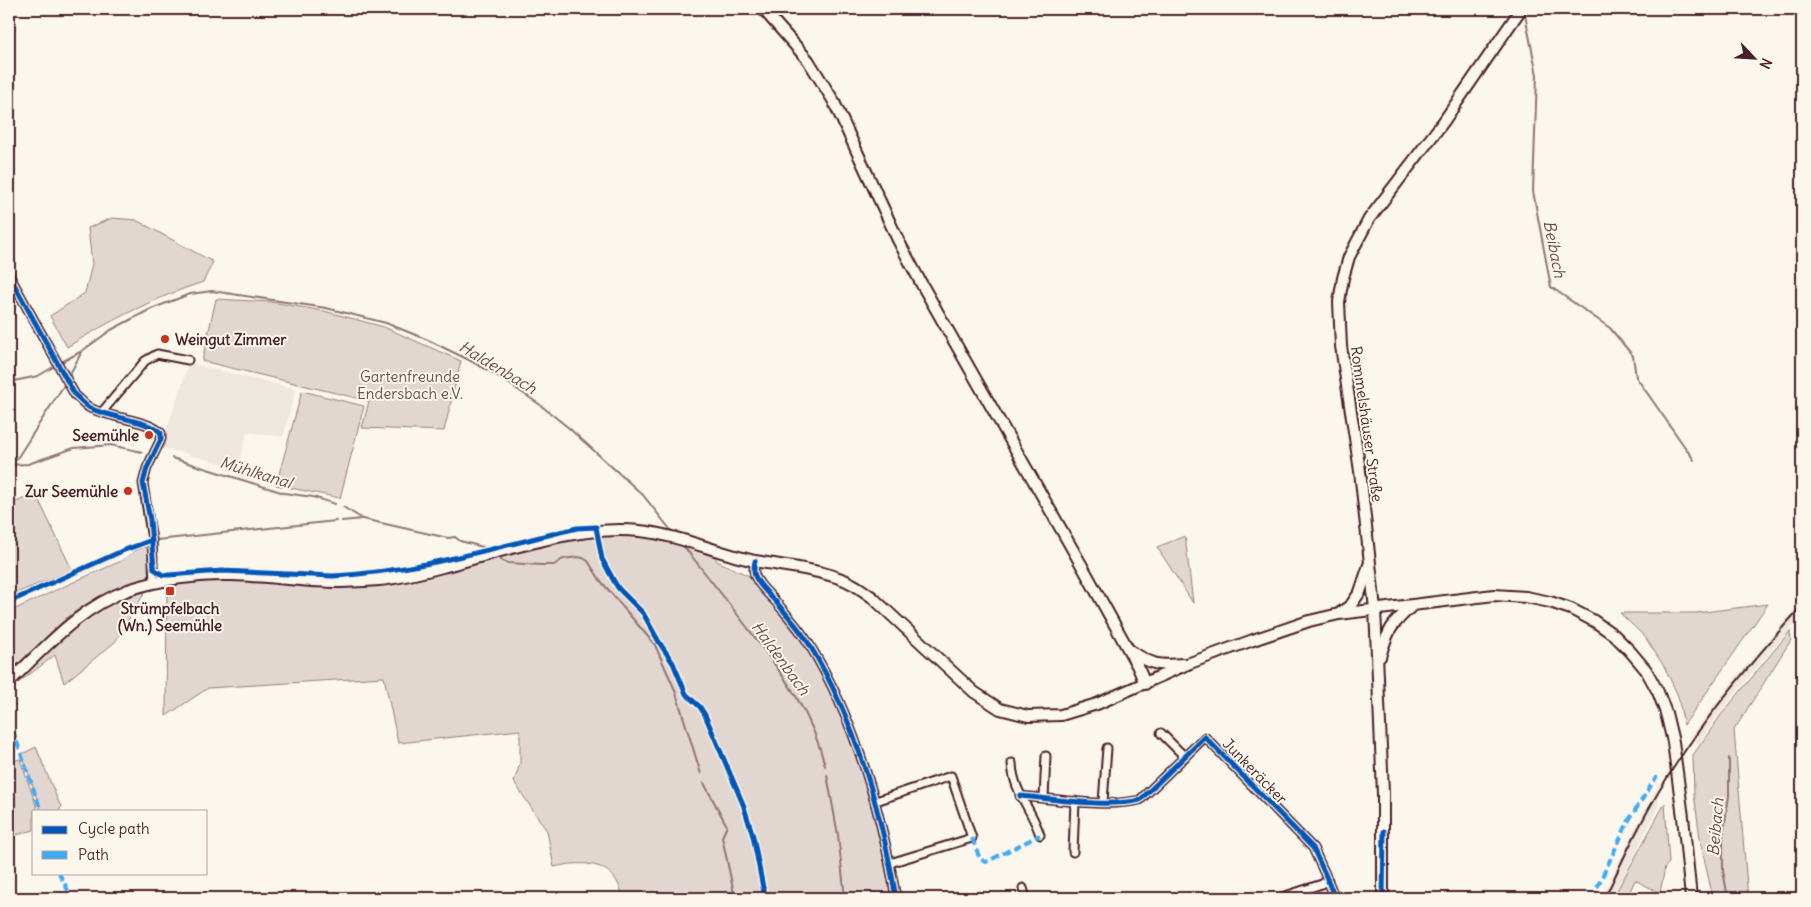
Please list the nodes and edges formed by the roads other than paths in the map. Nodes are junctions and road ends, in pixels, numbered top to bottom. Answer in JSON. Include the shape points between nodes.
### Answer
{"nodes":[{"id":1,"x":763,"y":9,"type":"edge"},
{"id":2,"x":1520,"y":9,"type":"edge"},
{"id":3,"x":9,"y":275,"type":"edge"},
{"id":4,"x":188,"y":360,"type":"dead end"},
{"id":5,"x":102,"y":412,"type":"junction"},
{"id":6,"x":755,"y":561,"type":"junction"},
{"id":7,"x":1370,"y":562,"type":"junction"},
{"id":8,"x":154,"y":583,"type":"junction"},
{"id":9,"x":1414,"y":605,"type":"junction"},
{"id":10,"x":1375,"y":610,"type":"junction"},
{"id":11,"x":1339,"y":614,"type":"junction"},
{"id":12,"x":1126,"y":647,"type":"junction"},
{"id":13,"x":1190,"y":663,"type":"junction"},
{"id":14,"x":1377,"y":667,"type":"junction"},
{"id":15,"x":9,"y":682,"type":"edge"},
{"id":16,"x":1145,"y":684,"type":"junction"},
{"id":17,"x":1161,"y":733,"type":"dead end"},
{"id":18,"x":1107,"y":748,"type":"dead end"},
{"id":19,"x":1046,"y":756,"type":"dead end"},
{"id":20,"x":1185,"y":757,"type":"junction"},
{"id":21,"x":1012,"y":763,"type":"dead end"},
{"id":22,"x":1020,"y":796,"type":"junction"},
{"id":23,"x":1044,"y":798,"type":"junction"},
{"id":24,"x":1075,"y":801,"type":"junction"},
{"id":25,"x":876,"y":802,"type":"junction"},
{"id":26,"x":1103,"y":802,"type":"junction"},
{"id":27,"x":1040,"y":835,"type":"dead end"},
{"id":28,"x":1073,"y":852,"type":"dead end"},
{"id":29,"x":890,"y":863,"type":"junction"},
{"id":30,"x":1328,"y":880,"type":"junction"},
{"id":31,"x":1023,"y":888,"type":"dead end"},
{"id":32,"x":896,"y":898,"type":"edge"},
{"id":33,"x":1026,"y":898,"type":"edge"},
{"id":34,"x":1279,"y":898,"type":"edge"},
{"id":35,"x":1335,"y":898,"type":"edge"},
{"id":36,"x":1383,"y":898,"type":"edge"},
{"id":37,"x":1691,"y":898,"type":"edge"}],
"edges":[{"from":1,"to":12,"type":"main road","via":[[808,60],[833,100],[898,240]]},
{"from":2,"to":7,"type":"main road","name":"Rommelshäuser Straße","via":[[1444,121],[1369,219],[1349,257],[1343,278],[1339,302],[1341,346]]},
{"from":3,"to":5,"type":"street","via":[[75,395],[89,408]]},
{"from":4,"to":5,"type":"street","via":[[157,354],[146,361]]},
{"from":5,"to":8,"type":"street","via":[[148,425],[161,434],[143,483],[152,540]]},
{"from":6,"to":8,"type":"main road","via":[[641,531],[597,532],[564,536],[381,580],[334,582],[230,574]]},
{"from":6,"to":16,"type":"main road","via":[[836,576],[855,585],[974,692],[1012,713],[1061,715]]},
{"from":6,"to":25,"type":"street","via":[[754,573],[758,582],[808,643],[838,700]]},
{"from":7,"to":10,"type":"main road","name":"Rommelshäuser Straße"},
{"from":7,"to":11,"type":"main road","via":[[1360,592]]},
{"from":8,"to":15,"type":"main road","via":[[113,596],[88,610]]},
{"from":9,"to":10,"type":"main road"},
{"from":9,"to":14,"type":"main road","via":[[1387,633]]},
{"from":9,"to":37,"type":"main road","via":[[1494,595],[1550,602],[1594,621],[1630,651],[1646,670],[1668,720]]},
{"from":10,"to":11,"type":"main road"},
{"from":10,"to":14,"type":"main road","name":"Rommelshäuser Straße"},
{"from":11,"to":13,"type":"main road","via":[[1308,621]]},
{"from":12,"to":13,"type":"main road","via":[[1143,660],[1160,666]]},
{"from":12,"to":16,"type":"main road"},
{"from":13,"to":16,"type":"main road"},
{"from":14,"to":36,"type":"main road","name":"Rommelshäuser Straße"},
{"from":17,"to":20,"type":"street"},
{"from":18,"to":26,"type":"street"},
{"from":19,"to":23,"type":"street"},
{"from":20,"to":26,"type":"street","name":"Junkeräcker","via":[[1140,800]]},
{"from":20,"to":30,"type":"street","name":"Junkeräcker","via":[[1205,737],[1306,840]]},
{"from":21,"to":22,"type":"street"},
{"from":22,"to":23,"type":"street","name":"Junkeräcker"},
{"from":22,"to":27,"type":"street"},
{"from":23,"to":24,"type":"street","name":"Junkeräcker"},
{"from":24,"to":26,"type":"street","name":"Junkeräcker"},
{"from":24,"to":28,"type":"street"},
{"from":25,"to":29,"type":"street"},
{"from":25,"to":29,"type":"street","via":[[951,776],[972,838]]},
{"from":29,"to":32,"type":"street"},
{"from":30,"to":34,"type":"street"},
{"from":30,"to":35,"type":"street","name":"Junkeräcker"},
{"from":31,"to":33,"type":"street"}]}
